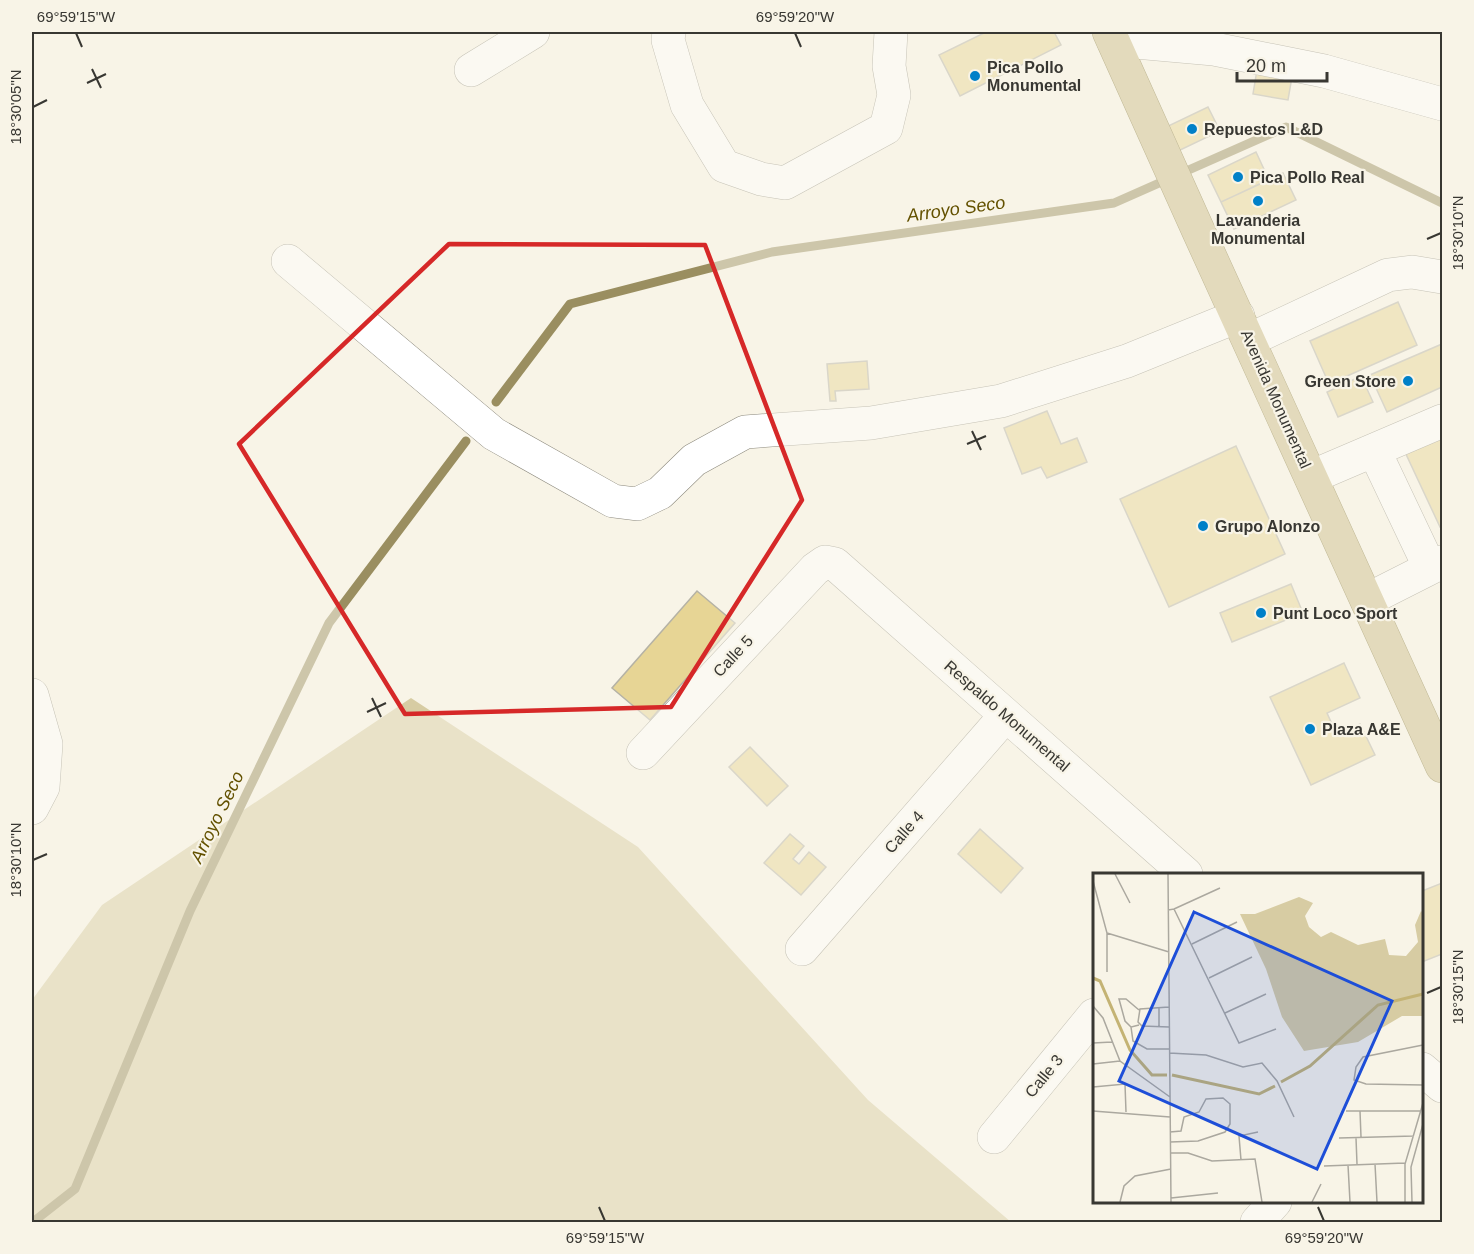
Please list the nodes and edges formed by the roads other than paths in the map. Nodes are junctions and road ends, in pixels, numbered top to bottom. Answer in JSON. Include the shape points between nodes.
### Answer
{"nodes":[{"id":1,"x":533,"y":32,"type":"edge"},
{"id":2,"x":669,"y":32,"type":"edge"},
{"id":3,"x":891,"y":32,"type":"edge"},
{"id":4,"x":1111,"y":36,"type":"edge"},
{"id":5,"x":471,"y":70,"type":"dead end"},
{"id":6,"x":1443,"y":104,"type":"edge"},
{"id":7,"x":288,"y":261,"type":"dead end"},
{"id":8,"x":1443,"y":278,"type":"edge"},
{"id":9,"x":1244,"y":328,"type":"junction"},
{"id":10,"x":1440,"y":426,"type":"edge"},
{"id":11,"x":1374,"y":450,"type":"junction"},
{"id":12,"x":1311,"y":477,"type":"junction"},
{"id":13,"x":825,"y":562,"type":"joint"},
{"id":14,"x":1436,"y":565,"type":"edge"},
{"id":15,"x":1367,"y":600,"type":"junction"},
{"id":16,"x":32,"y":695,"type":"edge"},
{"id":17,"x":1006,"y":715,"type":"junction"},
{"id":18,"x":643,"y":753,"type":"dead end"},
{"id":19,"x":1443,"y":766,"type":"edge"},
{"id":20,"x":32,"y":808,"type":"edge"},
{"id":21,"x":1185,"y":873,"type":"edge"},
{"id":22,"x":802,"y":949,"type":"dead end"},
{"id":23,"x":1093,"y":1017,"type":"edge"},
{"id":24,"x":1423,"y":1070,"type":"edge"},
{"id":25,"x":1443,"y":1086,"type":"edge"},
{"id":26,"x":994,"y":1137,"type":"dead end"},
{"id":27,"x":1274,"y":1203,"type":"edge"},
{"id":28,"x":1257,"y":1222,"type":"edge"}],
"edges":[{"from":1,"to":5,"type":"street"},
{"from":2,"to":3,"type":"street","via":[[687,105],[724,166],[785,183],[886,128],[894,95],[889,66]]},
{"from":4,"to":6,"type":"street","via":[[1214,49],[1324,71]]},
{"from":4,"to":9,"type":"main road","name":"Avenida Monumental"},
{"from":7,"to":9,"type":"street","via":[[494,434],[613,501],[637,504],[660,493],[694,460],[745,432],[871,423],[1001,401]]},
{"from":8,"to":9,"type":"street","via":[[1412,272],[1388,275]]},
{"from":9,"to":12,"type":"main road","name":"Avenida Monumental"},
{"from":10,"to":11,"type":"street"},
{"from":11,"to":12,"type":"street"},
{"from":11,"to":14,"type":"street"},
{"from":12,"to":15,"type":"main road","name":"Avenida Monumental"},
{"from":13,"to":17,"type":"street","name":"Respaldo Monumental","via":[[835,564]]},
{"from":13,"to":18,"type":"street","name":"Calle 5"},
{"from":14,"to":15,"type":"street"},
{"from":15,"to":19,"type":"main road","name":"Avenida Monumental"},
{"from":16,"to":20,"type":"street","via":[[46,744],[43,788]]},
{"from":17,"to":21,"type":"street","name":"Respaldo Monumental"},
{"from":17,"to":22,"type":"street","name":"Calle 4"},
{"from":23,"to":26,"type":"street","name":"Calle 3"},
{"from":24,"to":25,"type":"street"},
{"from":27,"to":28,"type":"street"}]}
